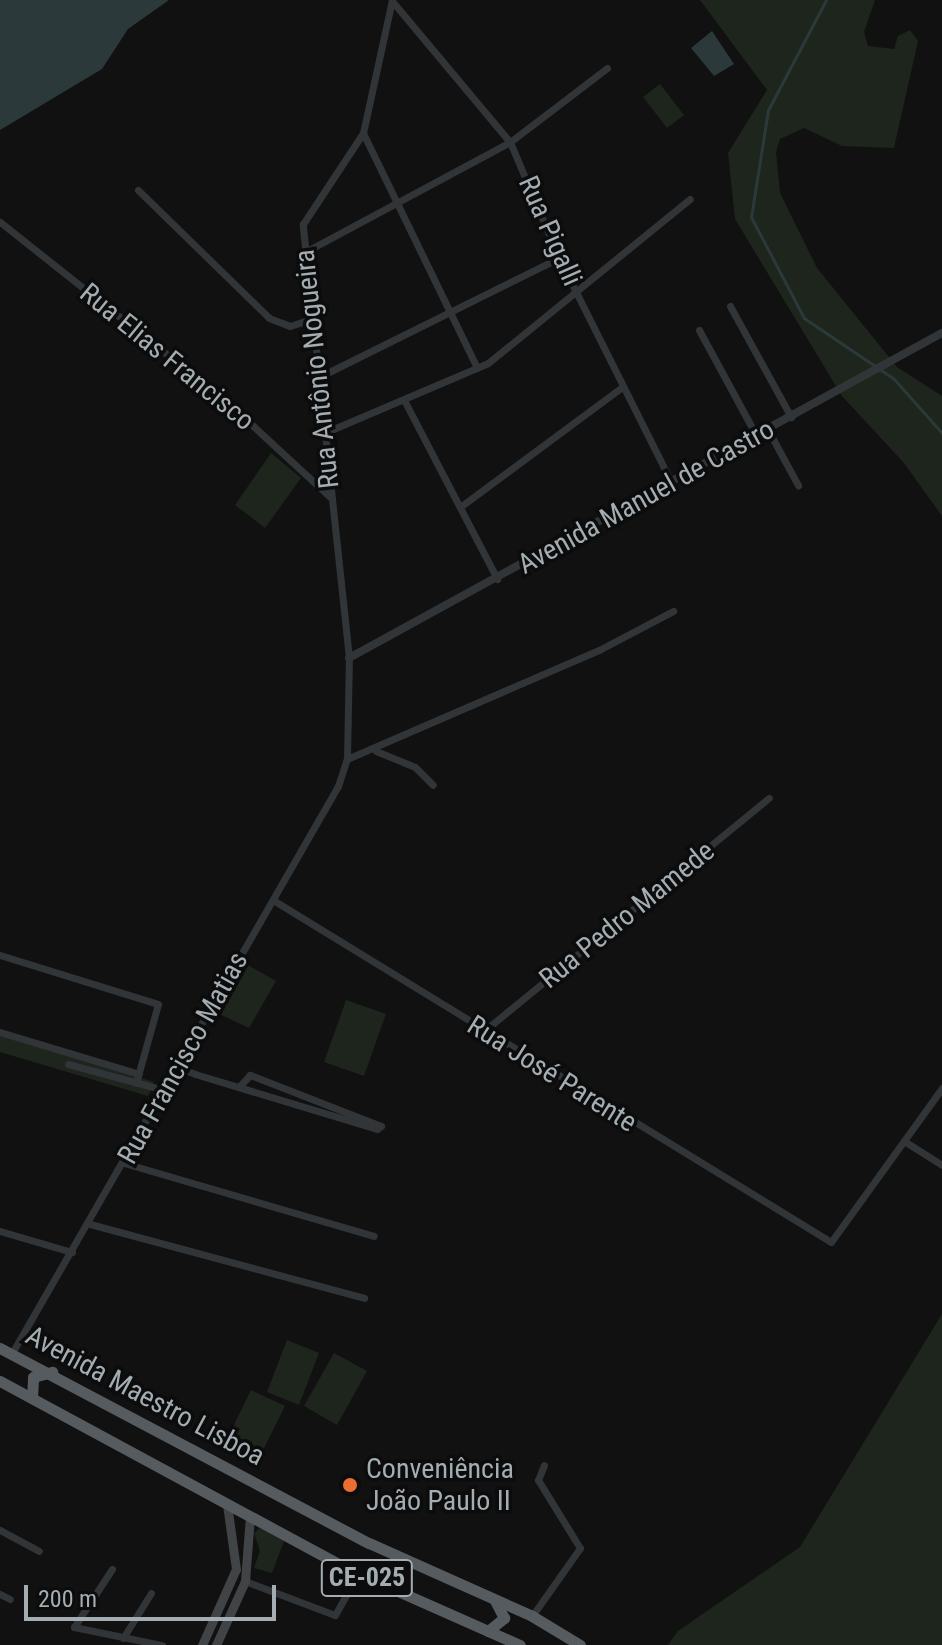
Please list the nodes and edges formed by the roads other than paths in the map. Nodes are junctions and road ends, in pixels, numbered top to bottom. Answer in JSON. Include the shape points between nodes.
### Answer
{"nodes":[{"id":1,"x":392,"y":0,"type":"edge"},
{"id":2,"x":607,"y":68,"type":"dead end"},
{"id":3,"x":363,"y":133,"type":"junction"},
{"id":4,"x":510,"y":142,"type":"junction"},
{"id":5,"x":138,"y":190,"type":"dead end"},
{"id":6,"x":690,"y":199,"type":"dead end"},
{"id":7,"x":400,"y":203,"type":"junction"},
{"id":8,"x":0,"y":222,"type":"edge"},
{"id":9,"x":305,"y":252,"type":"junction"},
{"id":10,"x":559,"y":258,"type":"junction"},
{"id":11,"x":577,"y":295,"type":"junction"},
{"id":12,"x":730,"y":306,"type":"dead end"},
{"id":13,"x":450,"y":312,"type":"junction"},
{"id":14,"x":311,"y":319,"type":"junction"},
{"id":15,"x":699,"y":330,"type":"dead end"},
{"id":16,"x":942,"y":333,"type":"edge"},
{"id":17,"x":477,"y":368,"type":"junction"},
{"id":18,"x":319,"y":377,"type":"junction"},
{"id":19,"x":621,"y":388,"type":"junction"},
{"id":20,"x":404,"y":400,"type":"junction"},
{"id":21,"x":791,"y":417,"type":"junction"},
{"id":22,"x":768,"y":430,"type":"junction"},
{"id":23,"x":324,"y":433,"type":"junction"},
{"id":24,"x":757,"y":437,"type":"junction"},
{"id":25,"x":672,"y":484,"type":"junction"},
{"id":26,"x":798,"y":485,"type":"dead end"},
{"id":27,"x":330,"y":497,"type":"junction"},
{"id":28,"x":460,"y":507,"type":"junction"},
{"id":29,"x":497,"y":579,"type":"junction"},
{"id":30,"x":673,"y":611,"type":"dead end"},
{"id":31,"x":349,"y":658,"type":"junction"},
{"id":32,"x":376,"y":751,"type":"junction"},
{"id":33,"x":347,"y":759,"type":"junction"},
{"id":34,"x":433,"y":785,"type":"dead end"},
{"id":35,"x":769,"y":798,"type":"dead end"},
{"id":36,"x":273,"y":900,"type":"junction"},
{"id":37,"x":0,"y":955,"type":"edge"},
{"id":38,"x":484,"y":1031,"type":"junction"},
{"id":39,"x":0,"y":1032,"type":"edge"},
{"id":40,"x":68,"y":1064,"type":"dead end"},
{"id":41,"x":177,"y":1067,"type":"junction"},
{"id":42,"x":138,"y":1078,"type":"junction"},
{"id":43,"x":239,"y":1087,"type":"junction"},
{"id":44,"x":942,"y":1088,"type":"edge"},
{"id":45,"x":164,"y":1090,"type":"junction"},
{"id":46,"x":904,"y":1141,"type":"junction"},
{"id":47,"x":124,"y":1163,"type":"junction"},
{"id":48,"x":942,"y":1165,"type":"edge"},
{"id":49,"x":90,"y":1224,"type":"junction"},
{"id":50,"x":0,"y":1231,"type":"edge"},
{"id":51,"x":374,"y":1236,"type":"dead end"},
{"id":52,"x":72,"y":1252,"type":"junction"},
{"id":53,"x":364,"y":1298,"type":"dead end"},
{"id":54,"x":6,"y":1350,"type":"edge"},
{"id":55,"x":52,"y":1372,"type":"junction"},
{"id":56,"x":0,"y":1381,"type":"edge"},
{"id":57,"x":32,"y":1398,"type":"junction"},
{"id":58,"x":544,"y":1465,"type":"dead end"},
{"id":59,"x":227,"y":1504,"type":"junction"},
{"id":60,"x":250,"y":1516,"type":"junction"},
{"id":61,"x":0,"y":1530,"type":"edge"},
{"id":62,"x":39,"y":1551,"type":"dead end"},
{"id":63,"x":112,"y":1569,"type":"dead end"},
{"id":64,"x":358,"y":1574,"type":"junction"},
{"id":65,"x":245,"y":1581,"type":"junction"},
{"id":66,"x":151,"y":1593,"type":"dead end"},
{"id":67,"x":0,"y":1594,"type":"edge"},
{"id":68,"x":10,"y":1599,"type":"dead end"},
{"id":69,"x":494,"y":1600,"type":"junction"},
{"id":70,"x":532,"y":1616,"type":"junction"},
{"id":71,"x":488,"y":1631,"type":"junction"},
{"id":72,"x":123,"y":1638,"type":"junction"},
{"id":73,"x":162,"y":1645,"type":"edge"},
{"id":74,"x":202,"y":1645,"type":"edge"},
{"id":75,"x":216,"y":1645,"type":"edge"},
{"id":76,"x":520,"y":1645,"type":"edge"},
{"id":77,"x":580,"y":1645,"type":"edge"}],
"edges":[{"from":1,"to":3,"type":"street","name":"Rua Antônio Nogueira"},
{"from":1,"to":4,"type":"street","name":"Rua Pigalli"},
{"from":2,"to":4,"type":"street"},
{"from":3,"to":7,"type":"street"},
{"from":3,"to":9,"type":"street","name":"Rua Antônio Nogueira","via":[[304,220]]},
{"from":4,"to":7,"type":"street"},
{"from":4,"to":10,"type":"street","name":"Rua Pigalli"},
{"from":5,"to":14,"type":"street","via":[[269,318],[290,326]]},
{"from":6,"to":11,"type":"street"},
{"from":7,"to":9,"type":"street"},
{"from":7,"to":13,"type":"street"},
{"from":8,"to":27,"type":"street","name":"Rua Elias Francisco","via":[[226,401]]},
{"from":9,"to":14,"type":"street","name":"Rua Antônio Nogueira"},
{"from":10,"to":11,"type":"street","name":"Rua Pigalli"},
{"from":10,"to":13,"type":"street"},
{"from":11,"to":17,"type":"street"},
{"from":11,"to":19,"type":"street","name":"Rua Pigalli"},
{"from":12,"to":21,"type":"street"},
{"from":13,"to":17,"type":"street"},
{"from":13,"to":18,"type":"street"},
{"from":14,"to":18,"type":"street","name":"Rua Antônio Nogueira"},
{"from":15,"to":24,"type":"street"},
{"from":16,"to":21,"type":"street","name":"Avenida Manuel de Castro"},
{"from":17,"to":20,"type":"street"},
{"from":18,"to":23,"type":"street","name":"Rua Antônio Nogueira"},
{"from":19,"to":25,"type":"street","name":"Rua Pigalli"},
{"from":19,"to":28,"type":"street"},
{"from":20,"to":23,"type":"street"},
{"from":20,"to":28,"type":"street"},
{"from":21,"to":22,"type":"street","name":"Avenida Manuel de Castro"},
{"from":22,"to":24,"type":"street","name":"Avenida Manuel de Castro"},
{"from":22,"to":26,"type":"street"},
{"from":23,"to":27,"type":"street","name":"Rua Antônio Nogueira"},
{"from":24,"to":25,"type":"street","name":"Avenida Manuel de Castro"},
{"from":25,"to":29,"type":"street","name":"Avenida Manuel de Castro"},
{"from":27,"to":31,"type":"street","name":"Rua Antônio Nogueira"},
{"from":28,"to":29,"type":"street"},
{"from":29,"to":31,"type":"street","name":"Avenida Manuel de Castro"},
{"from":30,"to":32,"type":"street"},
{"from":31,"to":33,"type":"street","name":"Rua Antônio Nogueira"},
{"from":32,"to":33,"type":"street"},
{"from":32,"to":34,"type":"street","via":[[415,767]]},
{"from":33,"to":36,"type":"street","name":"Rua Francisco Matias"},
{"from":35,"to":38,"type":"street","name":"Rua Pedro Mamede"},
{"from":36,"to":38,"type":"street","name":"Rua José Parente"},
{"from":36,"to":41,"type":"street","name":"Rua Francisco Matias"},
{"from":37,"to":42,"type":"street","via":[[158,1004]]},
{"from":38,"to":46,"type":"street","name":"Rua José Parente","via":[[834,1242]]},
{"from":39,"to":42,"type":"street"},
{"from":40,"to":42,"type":"street"},
{"from":41,"to":43,"type":"street"},
{"from":41,"to":45,"type":"street","name":"Rua Francisco Matias"},
{"from":42,"to":45,"type":"street"},
{"from":43,"to":43,"type":"street","via":[[377,1129],[381,1126],[250,1075]]},
{"from":44,"to":46,"type":"street"},
{"from":45,"to":47,"type":"street","name":"Rua Francisco Matias"},
{"from":46,"to":48,"type":"street"},
{"from":47,"to":49,"type":"street","name":"Rua Francisco Matias"},
{"from":47,"to":51,"type":"street"},
{"from":49,"to":52,"type":"street","name":"Rua Francisco Matias"},
{"from":49,"to":53,"type":"street"},
{"from":50,"to":52,"type":"street"},
{"from":52,"to":54,"type":"street","name":"Rua Francisco Matias"},
{"from":54,"to":55,"type":"highway","name":"Avenida Maestro Lisboa","number":"CE-025"},
{"from":55,"to":57,"type":"highway","via":[[33,1377]]},
{"from":55,"to":69,"type":"highway","name":"Avenida Maestro Lisboa","number":"CE-025","via":[[267,1488]]},
{"from":56,"to":57,"type":"highway","name":"Avenida Maestro Lisboa","number":"CE-025"},
{"from":57,"to":59,"type":"highway","name":"Avenida Maestro Lisboa","number":"CE-025"},
{"from":58,"to":70,"type":"street","via":[[538,1480],[580,1548]]},
{"from":59,"to":60,"type":"highway","name":"Avenida Maestro Lisboa","number":"CE-025"},
{"from":59,"to":74,"type":"main road","via":[[236,1569]]},
{"from":60,"to":64,"type":"highway","number":"CE-025"},
{"from":60,"to":65,"type":"main road"},
{"from":61,"to":62,"type":"street"},
{"from":63,"to":72,"type":"street","via":[[74,1627]]},
{"from":64,"to":65,"type":"street","via":[[335,1615]]},
{"from":64,"to":71,"type":"highway","number":"CE-025"},
{"from":65,"to":75,"type":"main road"},
{"from":66,"to":72,"type":"street"},
{"from":67,"to":68,"type":"street"},
{"from":69,"to":70,"type":"highway","number":"CE-025"},
{"from":69,"to":71,"type":"highway","via":[[504,1618]]},
{"from":70,"to":77,"type":"highway","number":"CE-025"},
{"from":71,"to":76,"type":"highway","number":"CE-025"},
{"from":72,"to":73,"type":"street"}]}
